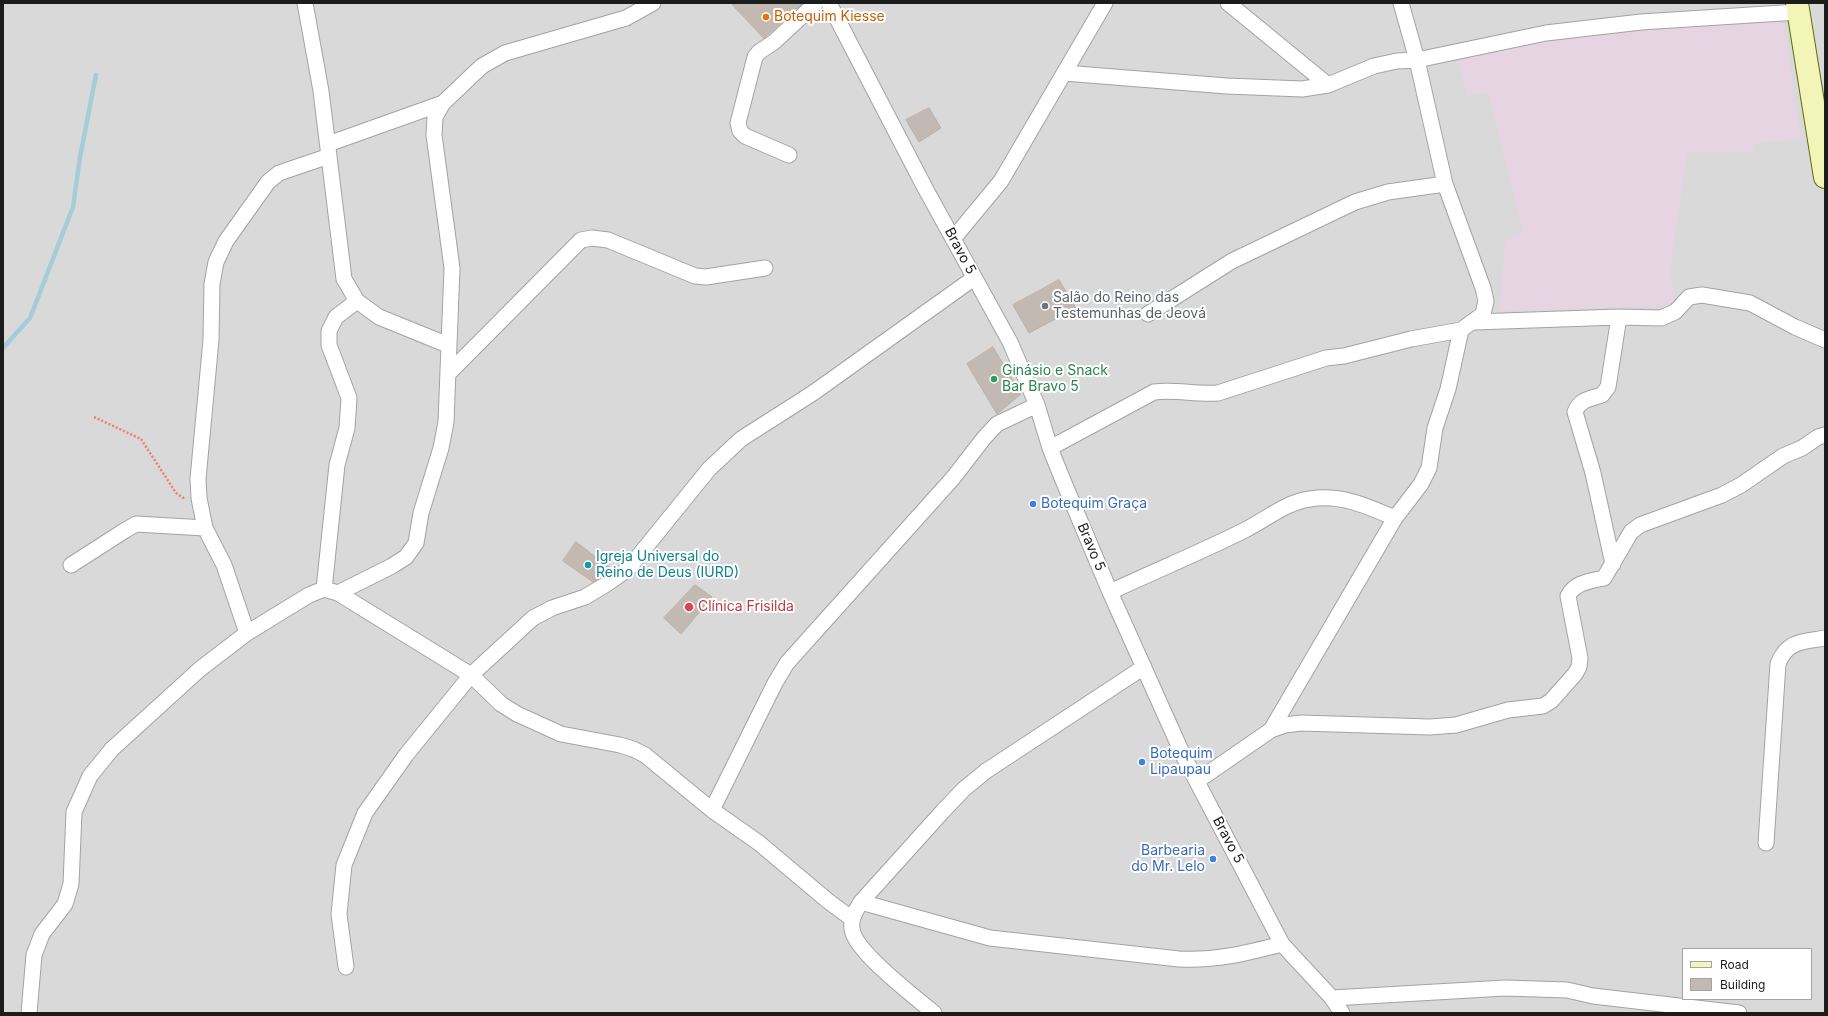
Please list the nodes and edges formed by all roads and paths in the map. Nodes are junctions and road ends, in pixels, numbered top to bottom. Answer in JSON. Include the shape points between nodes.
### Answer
{"nodes":[{"id":1,"x":305,"y":3,"type":"edge"},
{"id":2,"x":653,"y":3,"type":"edge"},
{"id":3,"x":816,"y":3,"type":"edge"},
{"id":4,"x":829,"y":3,"type":"edge"},
{"id":5,"x":1105,"y":3,"type":"edge"},
{"id":6,"x":1228,"y":3,"type":"edge"},
{"id":7,"x":1400,"y":3,"type":"edge"},
{"id":8,"x":1797,"y":7,"type":"edge"},
{"id":9,"x":1417,"y":60,"type":"junction"},
{"id":10,"x":1064,"y":73,"type":"junction"},
{"id":11,"x":1328,"y":85,"type":"junction"},
{"id":12,"x":443,"y":103,"type":"junction"},
{"id":13,"x":328,"y":150,"type":"junction"},
{"id":14,"x":789,"y":155,"type":"dead end"},
{"id":15,"x":1825,"y":177,"type":"edge"},
{"id":16,"x":1445,"y":184,"type":"junction"},
{"id":17,"x":953,"y":240,"type":"junction"},
{"id":18,"x":765,"y":268,"type":"dead end"},
{"id":19,"x":974,"y":278,"type":"junction"},
{"id":20,"x":357,"y":301,"type":"junction"},
{"id":21,"x":1148,"y":314,"type":"dead end"},
{"id":22,"x":1619,"y":316,"type":"junction"},
{"id":23,"x":1468,"y":326,"type":"junction"},
{"id":24,"x":1825,"y":340,"type":"edge"},
{"id":25,"x":448,"y":345,"type":"junction"},
{"id":26,"x":448,"y":374,"type":"junction"},
{"id":27,"x":1037,"y":404,"type":"junction"},
{"id":28,"x":94,"y":417,"type":"dead end"},
{"id":29,"x":1825,"y":435,"type":"edge"},
{"id":30,"x":1050,"y":448,"type":"junction"},
{"id":31,"x":201,"y":508,"type":"junction"},
{"id":32,"x":1395,"y":518,"type":"junction"},
{"id":33,"x":205,"y":528,"type":"junction"},
{"id":34,"x":1613,"y":564,"type":"junction"},
{"id":35,"x":71,"y":565,"type":"dead end"},
{"id":36,"x":331,"y":591,"type":"junction"},
{"id":37,"x":1110,"y":592,"type":"junction"},
{"id":38,"x":247,"y":633,"type":"junction"},
{"id":39,"x":1825,"y":638,"type":"edge"},
{"id":40,"x":1144,"y":667,"type":"junction"},
{"id":41,"x":472,"y":676,"type":"junction"},
{"id":42,"x":1271,"y":730,"type":"junction"},
{"id":43,"x":1197,"y":781,"type":"junction"},
{"id":44,"x":712,"y":810,"type":"junction"},
{"id":45,"x":1766,"y":843,"type":"dead end"},
{"id":46,"x":861,"y":902,"type":"junction"},
{"id":47,"x":851,"y":918,"type":"junction"},
{"id":48,"x":1282,"y":944,"type":"junction"},
{"id":49,"x":346,"y":968,"type":"dead end"},
{"id":50,"x":1332,"y":998,"type":"junction"},
{"id":51,"x":1631,"y":1007,"type":"edge"},
{"id":52,"x":29,"y":1013,"type":"edge"},
{"id":53,"x":934,"y":1013,"type":"edge"},
{"id":54,"x":1342,"y":1013,"type":"edge"},
{"id":55,"x":1739,"y":1013,"type":"edge"}],
"edges":[{"from":1,"to":13,"type":"street","via":[[321,91]]},
{"from":2,"to":12,"type":"street","via":[[626,18],[505,53],[482,66]]},
{"from":3,"to":14,"type":"street","via":[[755,57],[738,123],[740,131],[745,136]]},
{"from":4,"to":17,"type":"street","name":"Bravo 5"},
{"from":5,"to":10,"type":"street"},
{"from":6,"to":11,"type":"street"},
{"from":7,"to":9,"type":"street"},
{"from":8,"to":9,"type":"street","via":[[1546,33]]},
{"from":8,"to":15,"type":"main road"},
{"from":9,"to":11,"type":"street","via":[[1374,66]]},
{"from":9,"to":16,"type":"street"},
{"from":10,"to":11,"type":"street","via":[[1227,86],[1302,89]]},
{"from":10,"to":17,"type":"street","via":[[1001,181]]},
{"from":12,"to":13,"type":"street"},
{"from":12,"to":25,"type":"street","via":[[435,117],[434,135],[452,268]]},
{"from":13,"to":20,"type":"street","via":[[344,279]]},
{"from":13,"to":31,"type":"street","via":[[279,173],[268,182],[226,240],[216,262],[212,284],[211,340],[198,479]]},
{"from":16,"to":21,"type":"street","via":[[1388,192],[1355,202],[1232,261]]},
{"from":16,"to":23,"type":"street","via":[[1486,301],[1483,314]]},
{"from":17,"to":19,"type":"street","name":"Bravo 5"},
{"from":18,"to":26,"type":"street","via":[[706,277],[695,276],[608,240],[581,240]]},
{"from":19,"to":27,"type":"street","name":"Bravo 5","via":[[1010,342]]},
{"from":19,"to":41,"type":"street","via":[[813,393],[741,440],[709,469],[628,569],[585,596],[533,618]]},
{"from":20,"to":25,"type":"street","via":[[379,317]]},
{"from":20,"to":36,"type":"street","via":[[336,317],[329,331],[329,345],[349,398],[347,428],[337,465]]},
{"from":22,"to":23,"type":"street"},
{"from":22,"to":24,"type":"street","via":[[1661,318],[1675,312],[1689,297],[1702,295],[1750,303]]},
{"from":22,"to":34,"type":"street","via":[[1608,387],[1602,395],[1582,401],[1575,412],[1593,473]]},
{"from":23,"to":30,"type":"street","via":[[1344,356],[1326,358],[1218,393],[1154,392]]},
{"from":23,"to":32,"type":"street","via":[[1435,428],[1429,468],[1421,484]]},
{"from":25,"to":26,"type":"street"},
{"from":26,"to":36,"type":"street","via":[[446,422],[441,448],[421,513],[416,543],[406,556],[392,566]]},
{"from":27,"to":30,"type":"street","name":"Bravo 5"},
{"from":27,"to":44,"type":"street","via":[[997,424],[953,478],[787,663]]},
{"from":28,"to":31,"type":"path","via":[[141,439],[176,493]]},
{"from":29,"to":34,"type":"street","via":[[1783,456],[1722,495],[1640,526],[1631,532]]},
{"from":30,"to":37,"type":"street","name":"Bravo 5"},
{"from":31,"to":33,"type":"street"},
{"from":32,"to":37,"type":"street","via":[[1359,503],[1338,498],[1310,499],[1289,504],[1246,530]]},
{"from":32,"to":42,"type":"street"},
{"from":33,"to":35,"type":"street","via":[[136,524]]},
{"from":33,"to":38,"type":"street","via":[[224,565]]},
{"from":34,"to":42,"type":"street","via":[[1604,578],[1571,589],[1568,596],[1580,658],[1579,667],[1551,701],[1543,706],[1508,710],[1456,725],[1430,727],[1301,724],[1285,725]]},
{"from":36,"to":38,"type":"street","via":[[309,595]]},
{"from":36,"to":41,"type":"street"},
{"from":37,"to":40,"type":"street","name":"Bravo 5"},
{"from":38,"to":52,"type":"street","via":[[200,669],[112,749],[90,776],[74,812],[70,884],[65,904],[42,934],[34,955]]},
{"from":39,"to":45,"type":"street","via":[[1788,647],[1781,654],[1778,664]]},
{"from":40,"to":43,"type":"street","name":"Bravo 5"},
{"from":40,"to":46,"type":"street","via":[[969,784]]},
{"from":41,"to":44,"type":"street","via":[[501,704],[561,734],[620,745],[639,752]]},
{"from":41,"to":49,"type":"street","via":[[406,755],[365,813],[344,865],[339,914]]},
{"from":42,"to":43,"type":"street"},
{"from":43,"to":48,"type":"street","name":"Bravo 5"},
{"from":44,"to":47,"type":"street","via":[[759,843]]},
{"from":46,"to":47,"type":"street"},
{"from":46,"to":48,"type":"street","via":[[990,938],[1178,959],[1202,960],[1232,956]]},
{"from":47,"to":53,"type":"street","via":[[853,933],[867,954]]},
{"from":48,"to":50,"type":"street","name":"Bravo 5"},
{"from":50,"to":51,"type":"street","via":[[1505,988],[1567,990]]},
{"from":50,"to":54,"type":"street","name":"Bravo 5"},
{"from":51,"to":55,"type":"street"}]}
